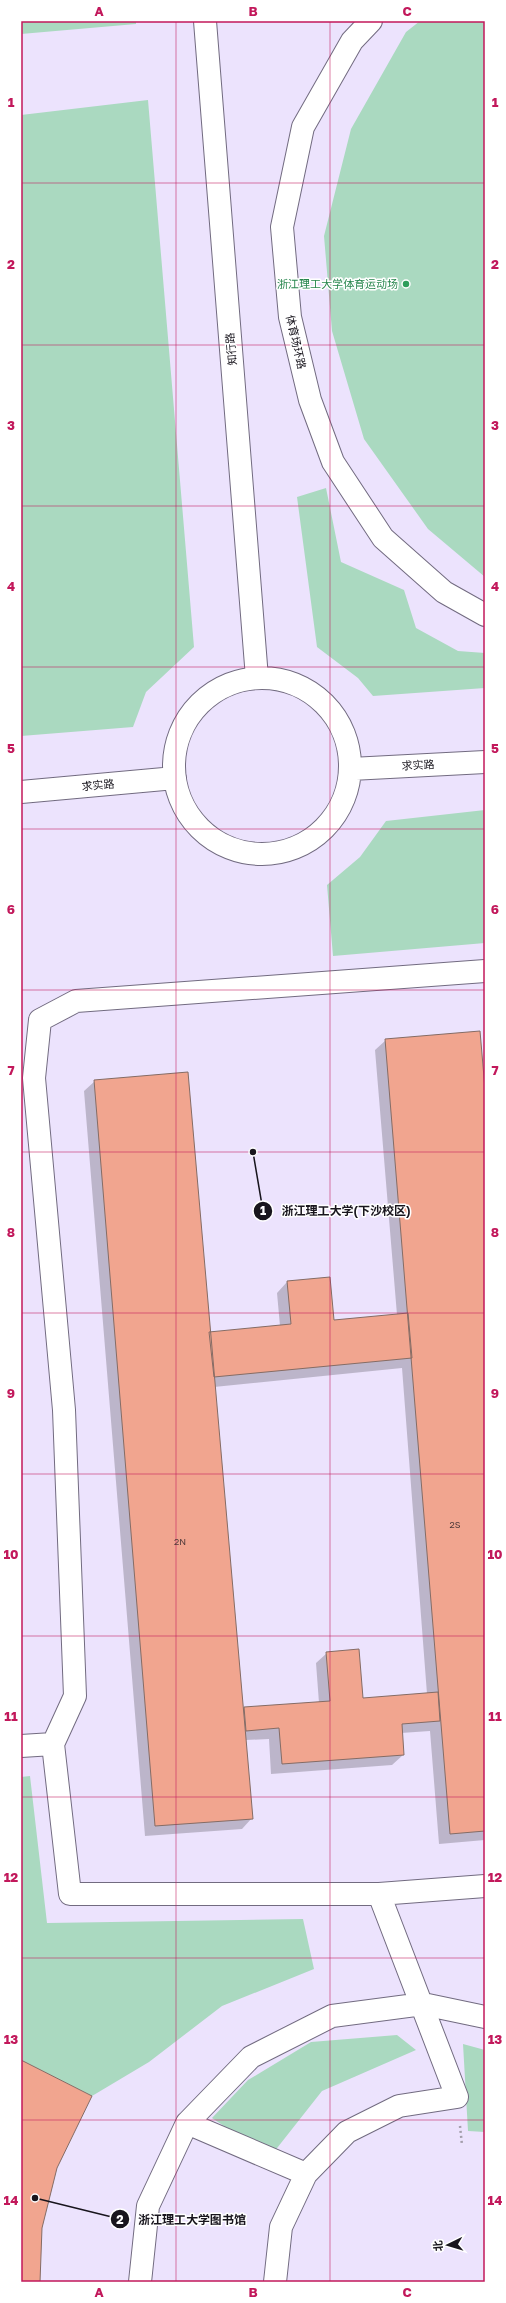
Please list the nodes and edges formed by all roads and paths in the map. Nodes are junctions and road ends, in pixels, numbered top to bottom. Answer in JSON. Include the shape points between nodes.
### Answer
{"nodes":[{"id":1,"x":205,"y":21,"type":"edge"},
{"id":2,"x":371,"y":21,"type":"edge"},
{"id":3,"x":485,"y":615,"type":"edge"},
{"id":4,"x":258,"y":678,"type":"junction"},
{"id":5,"x":485,"y":762,"type":"edge"},
{"id":6,"x":351,"y":769,"type":"junction"},
{"id":7,"x":175,"y":778,"type":"junction"},
{"id":8,"x":21,"y":792,"type":"edge"},
{"id":9,"x":485,"y":971,"type":"edge"},
{"id":10,"x":53,"y":1744,"type":"junction"},
{"id":11,"x":21,"y":1746,"type":"edge"},
{"id":12,"x":485,"y":1886,"type":"edge"},
{"id":13,"x":379,"y":1894,"type":"junction"},
{"id":14,"x":423,"y":2004,"type":"junction"},
{"id":15,"x":485,"y":2017,"type":"edge"},
{"id":16,"x":187,"y":2123,"type":"junction"},
{"id":17,"x":306,"y":2174,"type":"junction"},
{"id":18,"x":140,"y":2282,"type":"edge"},
{"id":19,"x":275,"y":2282,"type":"edge"}],
"edges":[{"from":1,"to":4,"type":"street","name":"知行路"},
{"from":2,"to":3,"type":"street","name":"体育场环路","via":[[352,41],[304,127],[282,227],[290,317],[310,400],[333,462],[383,538],[444,592]]},
{"from":4,"to":6,"type":"street","via":[[287,681],[313,694],[324,704],[334,714],[347,740]]},
{"from":4,"to":7,"type":"street","via":[[229,684],[204,699],[186,722],[176,749]]},
{"from":5,"to":6,"type":"street","name":"求实路"},
{"from":6,"to":7,"type":"street","via":[[345,798],[331,823],[308,842],[282,853],[252,854],[225,846],[201,830],[183,806]]},
{"from":7,"to":8,"type":"street","name":"求实路"},
{"from":9,"to":10,"type":"street","via":[[76,1001],[40,1020],[34,1078],[64,1410],[75,1696]]},
{"from":10,"to":11,"type":"street"},
{"from":10,"to":13,"type":"street","via":[[70,1894]]},
{"from":12,"to":13,"type":"street"},
{"from":13,"to":14,"type":"street"},
{"from":14,"to":15,"type":"street"},
{"from":14,"to":16,"type":"street","via":[[332,2016],[251,2057]]},
{"from":14,"to":17,"type":"street","via":[[457,2097],[399,2106],[347,2132]]},
{"from":16,"to":17,"type":"street"},
{"from":16,"to":18,"type":"street","via":[[148,2206]]},
{"from":17,"to":19,"type":"street","via":[[281,2227]]}]}
